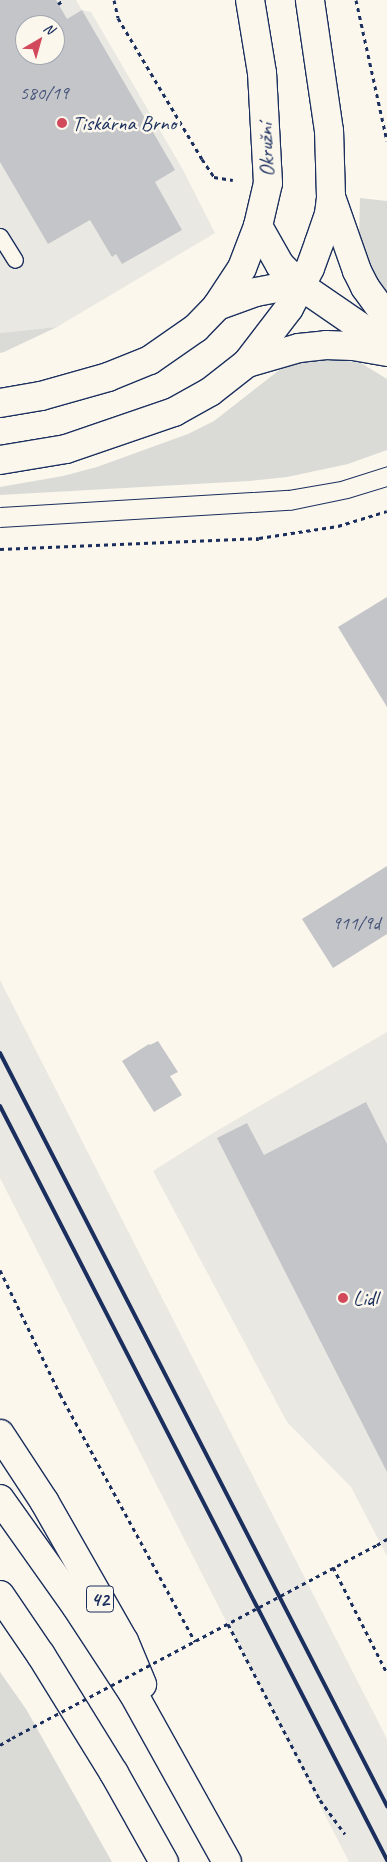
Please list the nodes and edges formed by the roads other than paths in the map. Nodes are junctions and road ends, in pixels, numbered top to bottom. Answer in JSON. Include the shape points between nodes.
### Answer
{"nodes":[{"id":1,"x":250,"y":0,"type":"edge"},
{"id":2,"x":310,"y":0,"type":"edge"},
{"id":3,"x":331,"y":197,"type":"junction"},
{"id":4,"x":258,"y":226,"type":"junction"},
{"id":5,"x":0,"y":236,"type":"edge"},
{"id":6,"x":15,"y":260,"type":"dead end"},
{"id":7,"x":301,"y":286,"type":"junction"},
{"id":8,"x":217,"y":306,"type":"junction"},
{"id":9,"x":387,"y":317,"type":"edge"},
{"id":10,"x":387,"y":345,"type":"edge"},
{"id":11,"x":387,"y":352,"type":"edge"},
{"id":12,"x":248,"y":362,"type":"junction"},
{"id":13,"x":0,"y":403,"type":"edge"},
{"id":14,"x":0,"y":460,"type":"edge"},
{"id":15,"x":0,"y":1434,"type":"edge"},
{"id":16,"x":0,"y":1498,"type":"edge"},
{"id":17,"x":0,"y":1596,"type":"edge"},
{"id":18,"x":179,"y":1773,"type":"junction"},
{"id":19,"x":164,"y":1862,"type":"edge"},
{"id":20,"x":227,"y":1862,"type":"edge"}],
"edges":[{"from":1,"to":4,"type":"main road","name":"Okružní","via":[[262,73],[267,149],[268,183]]},
{"from":2,"to":3,"type":"main road","via":[[329,131]]},
{"from":3,"to":7,"type":"main road","via":[[329,214]]},
{"from":3,"to":9,"type":"main road","via":[[357,271]]},
{"from":4,"to":7,"type":"main road","via":[[280,265]]},
{"from":4,"to":8,"type":"main road","name":"Okružní","via":[[242,268]]},
{"from":5,"to":6,"type":"lane"},
{"from":7,"to":8,"type":"main road","via":[[256,292]]},
{"from":7,"to":10,"type":"main road"},
{"from":7,"to":12,"type":"main road","via":[[284,315]]},
{"from":8,"to":13,"type":"main road","name":"Okružní","via":[[196,328],[150,360],[108,377],[41,396]]},
{"from":11,"to":12,"type":"main road","via":[[326,345],[299,348]]},
{"from":12,"to":14,"type":"main road","via":[[210,392],[174,412],[66,449]]},
{"from":15,"to":18,"type":"main road","number":"42","via":[[44,1501],[124,1641]]},
{"from":16,"to":18,"type":"main road","number":"42","via":[[133,1693]]},
{"from":17,"to":19,"type":"main road","via":[[52,1672]]},
{"from":18,"to":20,"type":"main road","number":"42"}]}
